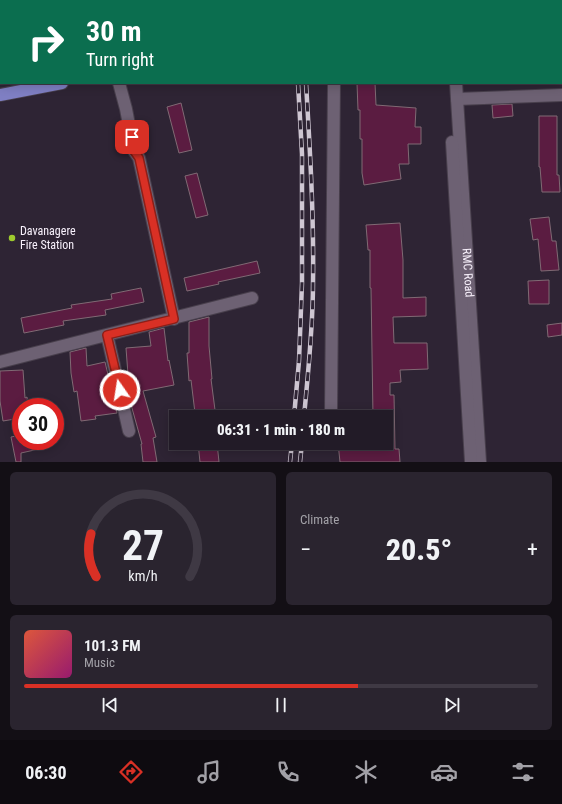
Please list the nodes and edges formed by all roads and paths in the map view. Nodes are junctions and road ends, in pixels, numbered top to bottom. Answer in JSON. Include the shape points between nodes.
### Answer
{"nodes":[{"id":1,"x":57,"y":84,"type":"edge"},
{"id":2,"x":119,"y":84,"type":"edge"},
{"id":3,"x":334,"y":84,"type":"edge"},
{"id":4,"x":448,"y":84,"type":"edge"},
{"id":5,"x":456,"y":84,"type":"edge"},
{"id":6,"x":0,"y":95,"type":"edge"},
{"id":7,"x":562,"y":95,"type":"edge"},
{"id":8,"x":457,"y":99,"type":"junction"},
{"id":9,"x":252,"y":298,"type":"dead end"},
{"id":10,"x":174,"y":319,"type":"junction"},
{"id":11,"x":107,"y":335,"type":"junction"},
{"id":12,"x":0,"y":362,"type":"edge"},
{"id":13,"x":331,"y":410,"type":"edge"},
{"id":14,"x":129,"y":431,"type":"dead end"},
{"id":15,"x":471,"y":462,"type":"edge"},
{"id":16,"x":480,"y":462,"type":"edge"}],
"edges":[{"from":1,"to":6,"type":"main road"},
{"from":2,"to":10,"type":"street","via":[[134,151],[139,158]]},
{"from":3,"to":13,"type":"street"},
{"from":4,"to":15,"type":"street","name":"RMC Road"},
{"from":5,"to":8,"type":"street","name":"RMC Road"},
{"from":7,"to":8,"type":"street"},
{"from":8,"to":16,"type":"street","name":"RMC Road"},
{"from":9,"to":10,"type":"street"},
{"from":10,"to":11,"type":"street"},
{"from":11,"to":12,"type":"street"},
{"from":11,"to":14,"type":"street"}]}
